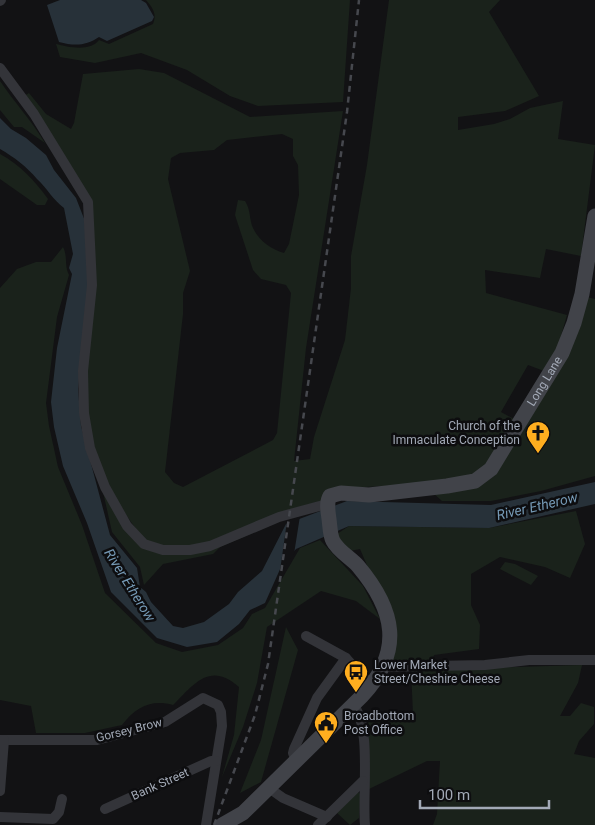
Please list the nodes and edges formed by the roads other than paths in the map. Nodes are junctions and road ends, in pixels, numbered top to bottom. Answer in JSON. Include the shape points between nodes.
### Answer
{"nodes":[{"id":1,"x":0,"y":68,"type":"edge"},
{"id":2,"x":595,"y":216,"type":"edge"},
{"id":3,"x":330,"y":502,"type":"junction"},
{"id":4,"x":306,"y":636,"type":"dead end"},
{"id":5,"x":346,"y":658,"type":"junction"},
{"id":6,"x":595,"y":660,"type":"edge"},
{"id":7,"x":382,"y":667,"type":"junction"},
{"id":8,"x":373,"y":683,"type":"junction"},
{"id":9,"x":353,"y":705,"type":"junction"},
{"id":10,"x":2,"y":740,"type":"edge"},
{"id":11,"x":296,"y":760,"type":"junction"},
{"id":12,"x":216,"y":761,"type":"junction"},
{"id":13,"x":364,"y":781,"type":"junction"},
{"id":14,"x":269,"y":788,"type":"junction"},
{"id":15,"x":0,"y":791,"type":"edge"},
{"id":16,"x":62,"y":799,"type":"dead end"},
{"id":17,"x":105,"y":809,"type":"dead end"},
{"id":18,"x":0,"y":817,"type":"edge"},
{"id":19,"x":327,"y":817,"type":"junction"},
{"id":20,"x":363,"y":823,"type":"edge"},
{"id":21,"x":206,"y":825,"type":"edge"},
{"id":22,"x":222,"y":825,"type":"edge"},
{"id":23,"x":318,"y":825,"type":"edge"}],
"edges":[{"from":1,"to":3,"type":"street","via":[[34,114],[88,202],[92,285],[83,371],[84,413],[90,448],[105,487],[127,526],[144,544],[162,550],[190,550],[210,546],[279,517]]},
{"from":2,"to":3,"type":"street","name":"Long Lane","via":[[582,294],[562,353],[491,469],[475,481]]},
{"from":3,"to":7,"type":"street","via":[[333,540],[366,576],[387,612],[391,634]]},
{"from":4,"to":5,"type":"street"},
{"from":5,"to":8,"type":"street","via":[[365,679]]},
{"from":5,"to":11,"type":"street","via":[[318,698],[294,749]]},
{"from":6,"to":7,"type":"street"},
{"from":7,"to":8,"type":"street"},
{"from":8,"to":9,"type":"street"},
{"from":9,"to":11,"type":"street"},
{"from":9,"to":13,"type":"street","via":[[360,715],[364,740]]},
{"from":10,"to":12,"type":"street","name":"Gorsey Brow","via":[[97,740],[165,722],[203,698],[218,705],[221,712]]},
{"from":10,"to":15,"type":"street"},
{"from":11,"to":14,"type":"street"},
{"from":12,"to":17,"type":"street","name":"Bank Street","via":[[211,760]]},
{"from":12,"to":21,"type":"street","name":"Gorsey Brow"},
{"from":13,"to":19,"type":"street"},
{"from":13,"to":20,"type":"street"},
{"from":14,"to":19,"type":"street","via":[[283,798]]},
{"from":14,"to":22,"type":"street","via":[[243,813]]},
{"from":16,"to":18,"type":"street","via":[[53,819]]},
{"from":19,"to":23,"type":"street"}]}
